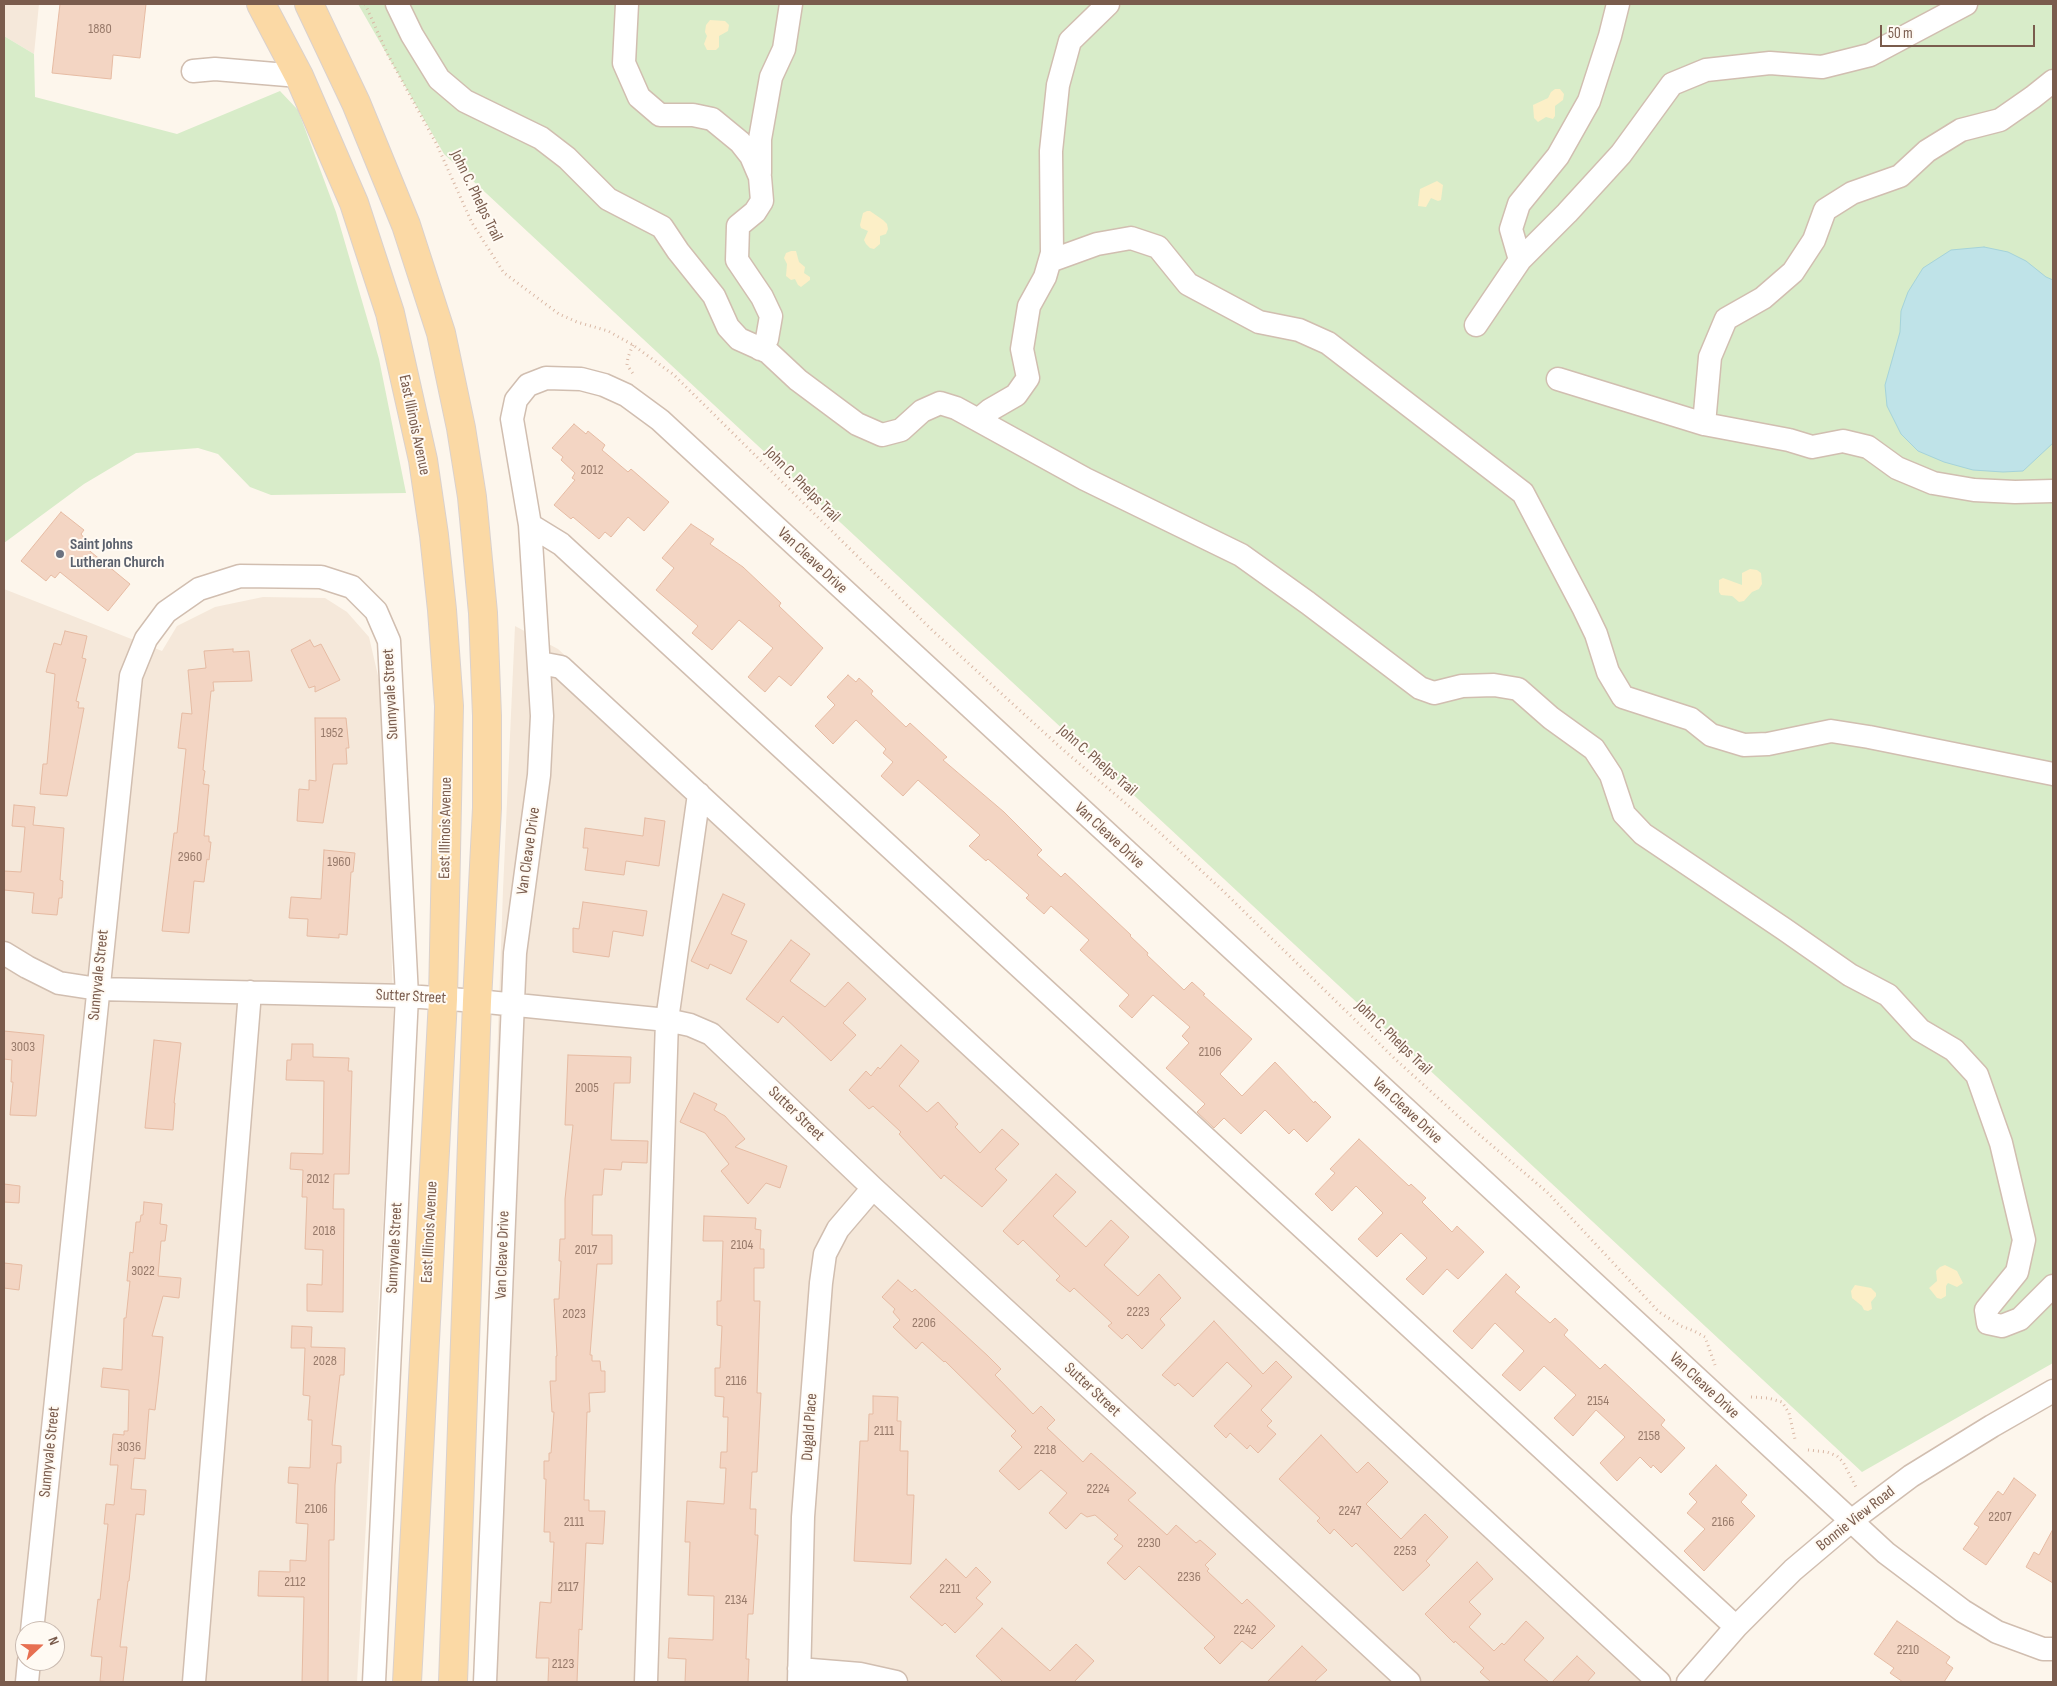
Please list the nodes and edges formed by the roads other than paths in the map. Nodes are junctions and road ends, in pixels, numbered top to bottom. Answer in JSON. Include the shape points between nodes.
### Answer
{"nodes":[{"id":1,"x":261,"y":4,"type":"edge"},
{"id":2,"x":309,"y":4,"type":"edge"},
{"id":3,"x":397,"y":4,"type":"edge"},
{"id":4,"x":627,"y":4,"type":"edge"},
{"id":5,"x":791,"y":4,"type":"edge"},
{"id":6,"x":1108,"y":4,"type":"edge"},
{"id":7,"x":1618,"y":4,"type":"edge"},
{"id":8,"x":1966,"y":4,"type":"edge"},
{"id":9,"x":192,"y":71,"type":"dead end"},
{"id":10,"x":299,"y":76,"type":"junction"},
{"id":11,"x":2053,"y":81,"type":"edge"},
{"id":12,"x":760,"y":176,"type":"junction"},
{"id":13,"x":1520,"y":260,"type":"junction"},
{"id":14,"x":1050,"y":261,"type":"junction"},
{"id":15,"x":1476,"y":325,"type":"dead end"},
{"id":16,"x":760,"y":349,"type":"junction"},
{"id":17,"x":1558,"y":379,"type":"dead end"},
{"id":18,"x":978,"y":420,"type":"junction"},
{"id":19,"x":1704,"y":424,"type":"junction"},
{"id":20,"x":2053,"y":491,"type":"edge"},
{"id":21,"x":530,"y":525,"type":"junction"},
{"id":22,"x":540,"y":663,"type":"junction"},
{"id":23,"x":2053,"y":774,"type":"edge"},
{"id":24,"x":699,"y":794,"type":"junction"},
{"id":25,"x":4,"y":953,"type":"edge"},
{"id":26,"x":98,"y":989,"type":"junction"},
{"id":27,"x":250,"y":992,"type":"junction"},
{"id":28,"x":407,"y":996,"type":"junction"},
{"id":29,"x":443,"y":999,"type":"junction"},
{"id":30,"x":477,"y":1001,"type":"junction"},
{"id":31,"x":514,"y":1004,"type":"junction"},
{"id":32,"x":667,"y":1020,"type":"junction"},
{"id":33,"x":873,"y":1188,"type":"junction"},
{"id":34,"x":2053,"y":1286,"type":"edge"},
{"id":35,"x":2053,"y":1391,"type":"edge"},
{"id":36,"x":1851,"y":1521,"type":"junction"},
{"id":37,"x":33,"y":1621,"type":"edge"},
{"id":38,"x":1736,"y":1627,"type":"junction"},
{"id":39,"x":2053,"y":1649,"type":"edge"},
{"id":40,"x":799,"y":1676,"type":"edge"},
{"id":41,"x":194,"y":1682,"type":"edge"},
{"id":42,"x":374,"y":1682,"type":"edge"},
{"id":43,"x":407,"y":1682,"type":"edge"},
{"id":44,"x":453,"y":1682,"type":"edge"},
{"id":45,"x":485,"y":1682,"type":"edge"},
{"id":46,"x":646,"y":1682,"type":"edge"},
{"id":47,"x":896,"y":1682,"type":"edge"},
{"id":48,"x":1409,"y":1682,"type":"edge"},
{"id":49,"x":1659,"y":1682,"type":"edge"},
{"id":50,"x":1688,"y":1682,"type":"edge"}],
"edges":[{"from":1,"to":10,"type":"main road","name":"East Illinois Avenue"},
{"from":2,"to":30,"type":"main road","via":[[356,103],[406,225],[441,333],[461,428],[472,497],[483,613],[487,716],[488,808]]},
{"from":3,"to":16,"type":"street","via":[[439,79],[465,101],[540,138],[567,158],[608,199],[662,227],[714,296],[728,327],[739,339]]},
{"from":4,"to":12,"type":"street","via":[[624,63],[639,97],[660,115],[712,119],[740,142]]},
{"from":5,"to":12,"type":"street","via":[[784,49],[771,77],[760,139]]},
{"from":6,"to":14,"type":"street","via":[[1070,41],[1058,85],[1051,151]]},
{"from":7,"to":13,"type":"street","via":[[1589,101],[1558,156],[1519,204],[1510,229]]},
{"from":8,"to":13,"type":"street","via":[[1870,55],[1822,67],[1770,63],[1706,70],[1672,84],[1621,154]]},
{"from":9,"to":10,"type":"street","via":[[215,69]]},
{"from":10,"to":29,"type":"main road","name":"East Illinois Avenue","via":[[354,203],[390,313],[424,469],[442,610],[448,706]]},
{"from":11,"to":19,"type":"street","via":[[2000,120],[1960,130],[1927,151],[1900,176],[1852,193],[1825,210],[1814,240],[1793,272],[1763,298],[1726,319],[1710,356]]},
{"from":12,"to":16,"type":"street","via":[[762,201],[755,212],[738,226],[737,260],[771,316],[767,339]]},
{"from":13,"to":15,"type":"street"},
{"from":14,"to":18,"type":"street","via":[[1045,278],[1029,306],[1022,349],[1028,378],[1016,395]]},
{"from":14,"to":23,"type":"street","via":[[1098,244],[1131,238],[1158,247],[1188,284],[1259,322],[1299,330],[1328,344],[1523,494],[1584,609],[1608,672],[1623,697],[1691,719],[1711,735],[1744,745],[1768,744],[1831,731]]},
{"from":16,"to":18,"type":"street","via":[[768,352],[798,380],[856,424],[882,435],[901,430],[922,411],[940,403]]},
{"from":17,"to":19,"type":"street"},
{"from":18,"to":34,"type":"street","via":[[1085,479],[1241,555],[1420,688],[1434,693],[1462,686],[1494,685],[1518,689],[1594,749],[1611,775],[1624,814],[1643,834],[1850,975],[1888,995],[1920,1030],[1954,1050],[1977,1075],[2001,1143],[2024,1240],[2017,1272],[1986,1310],[1988,1323],[2002,1326],[2020,1319]]},
{"from":19,"to":20,"type":"street","via":[[1812,447],[1844,441],[1868,446],[1897,468],[1933,482],[1974,490]]},
{"from":21,"to":22,"type":"street","name":"Van Cleave Drive"},
{"from":21,"to":36,"type":"street","name":"Van Cleave Drive","via":[[512,419],[516,400],[528,385],[546,378],[581,379],[604,385],[626,395],[660,420]]},
{"from":21,"to":38,"type":"street","via":[[561,544]]},
{"from":22,"to":24,"type":"street","via":[[561,667]]},
{"from":22,"to":31,"type":"street","name":"Van Cleave Drive","via":[[539,775],[515,952]]},
{"from":24,"to":32,"type":"street"},
{"from":24,"to":49,"type":"street"},
{"from":25,"to":26,"type":"street","name":"Sutter Street","via":[[59,983]]},
{"from":26,"to":27,"type":"street","name":"Sutter Street"},
{"from":26,"to":28,"type":"street","name":"Sunnyvale Street","via":[[131,676],[146,639],[166,612],[199,589],[240,576],[321,577],[352,587],[376,611],[389,641]]},
{"from":26,"to":37,"type":"street","name":"Sunnyvale Street"},
{"from":27,"to":28,"type":"street","name":"Sutter Street"},
{"from":27,"to":41,"type":"street"},
{"from":28,"to":29,"type":"street","name":"Sutter Street"},
{"from":28,"to":42,"type":"street","name":"Sunnyvale Street"},
{"from":29,"to":30,"type":"street","name":"Sutter Street"},
{"from":29,"to":43,"type":"main road","name":"East Illinois Avenue"},
{"from":30,"to":31,"type":"street","name":"Sutter Street"},
{"from":30,"to":44,"type":"main road"},
{"from":31,"to":32,"type":"street","name":"Sutter Street"},
{"from":31,"to":45,"type":"street","name":"Van Cleave Drive"},
{"from":32,"to":33,"type":"street","name":"Sutter Street","via":[[712,1034]]},
{"from":32,"to":46,"type":"street"},
{"from":33,"to":40,"type":"street","name":"Dugald Place","via":[[838,1229],[825,1254],[803,1517]]},
{"from":33,"to":48,"type":"street","name":"Sutter Street"},
{"from":35,"to":36,"type":"street","name":"Bonnie View Road","via":[[1911,1476]]},
{"from":36,"to":38,"type":"street","name":"Bonnie View Road","via":[[1793,1570]]},
{"from":36,"to":39,"type":"street","name":"Van Cleave Drive","via":[[1886,1553],[1963,1611],[1997,1632]]},
{"from":38,"to":50,"type":"street","name":"Bonnie View Road"},
{"from":40,"to":47,"type":"street","via":[[860,1674]]}]}
